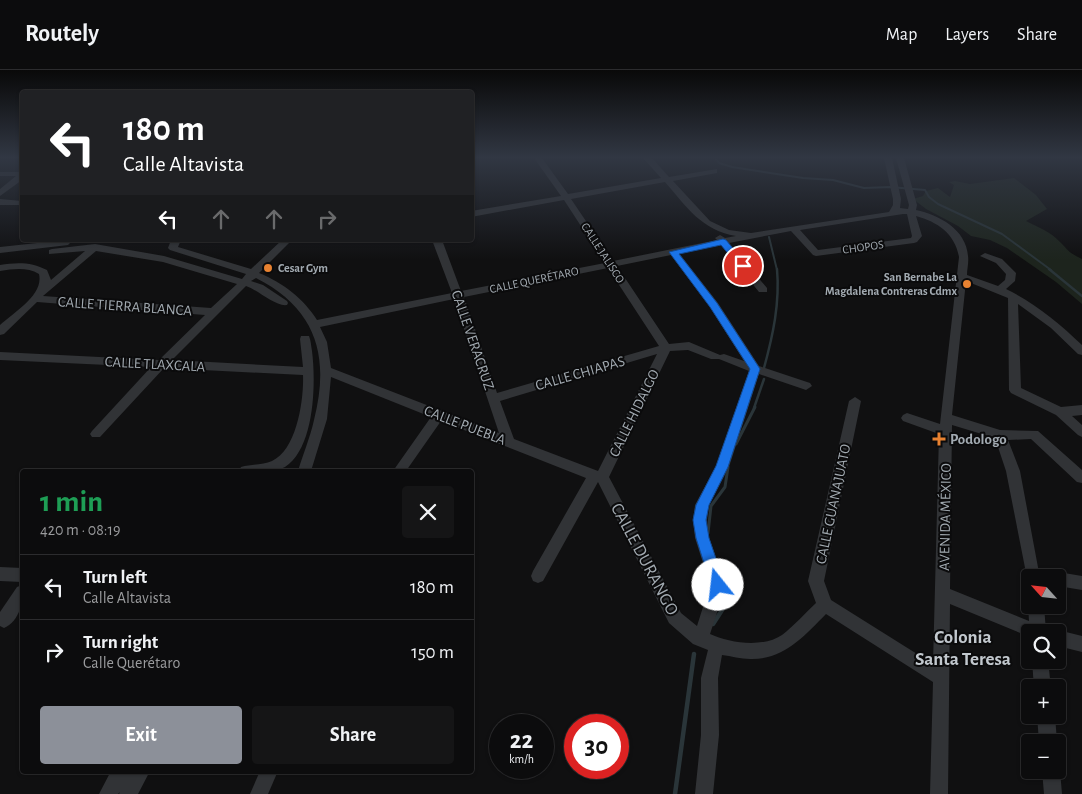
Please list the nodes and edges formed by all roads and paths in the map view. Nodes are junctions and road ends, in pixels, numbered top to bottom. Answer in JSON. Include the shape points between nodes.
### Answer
{"nodes":[{"id":1,"x":563,"y":192,"type":"edge"},
{"id":2,"x":591,"y":192,"type":"edge"},
{"id":3,"x":678,"y":192,"type":"edge"},
{"id":4,"x":896,"y":192,"type":"edge"},
{"id":5,"x":909,"y":192,"type":"edge"},
{"id":6,"x":566,"y":196,"type":"junction"},
{"id":7,"x":897,"y":198,"type":"junction"},
{"id":8,"x":0,"y":200,"type":"edge"},
{"id":9,"x":20,"y":203,"type":"edge"},
{"id":10,"x":893,"y":212,"type":"junction"},
{"id":11,"x":911,"y":212,"type":"junction"},
{"id":12,"x":474,"y":213,"type":"edge"},
{"id":13,"x":707,"y":223,"type":"junction"},
{"id":14,"x":793,"y":228,"type":"junction"},
{"id":15,"x":752,"y":236,"type":"junction"},
{"id":16,"x":285,"y":242,"type":"edge"},
{"id":17,"x":438,"y":242,"type":"edge"},
{"id":18,"x":723,"y":242,"type":"junction"},
{"id":19,"x":95,"y":244,"type":"edge"},
{"id":20,"x":175,"y":244,"type":"edge"},
{"id":21,"x":0,"y":250,"type":"edge"},
{"id":22,"x":52,"y":252,"type":"dead end"},
{"id":23,"x":673,"y":252,"type":"junction"},
{"id":24,"x":985,"y":256,"type":"dead end"},
{"id":25,"x":611,"y":264,"type":"junction"},
{"id":26,"x":0,"y":268,"type":"edge"},
{"id":27,"x":962,"y":277,"type":"junction"},
{"id":28,"x":250,"y":278,"type":"junction"},
{"id":29,"x":1000,"y":289,"type":"junction"},
{"id":30,"x":763,"y":290,"type":"dead end"},
{"id":31,"x":39,"y":296,"type":"junction"},
{"id":32,"x":458,"y":296,"type":"junction"},
{"id":33,"x":1013,"y":296,"type":"junction"},
{"id":34,"x":284,"y":303,"type":"dead end"},
{"id":35,"x":214,"y":312,"type":"junction"},
{"id":36,"x":316,"y":324,"type":"junction"},
{"id":37,"x":0,"y":331,"type":"edge"},
{"id":38,"x":305,"y":339,"type":"dead end"},
{"id":39,"x":666,"y":348,"type":"junction"},
{"id":40,"x":1082,"y":351,"type":"edge"},
{"id":41,"x":0,"y":356,"type":"edge"},
{"id":42,"x":160,"y":364,"type":"junction"},
{"id":43,"x":755,"y":369,"type":"junction"},
{"id":44,"x":309,"y":371,"type":"junction"},
{"id":45,"x":327,"y":371,"type":"junction"},
{"id":46,"x":806,"y":386,"type":"dead end"},
{"id":47,"x":493,"y":399,"type":"junction"},
{"id":48,"x":855,"y":401,"type":"dead end"},
{"id":49,"x":1082,"y":410,"type":"edge"},
{"id":50,"x":1060,"y":412,"type":"junction"},
{"id":51,"x":439,"y":415,"type":"junction"},
{"id":52,"x":907,"y":418,"type":"dead end"},
{"id":53,"x":946,"y":424,"type":"junction"},
{"id":54,"x":1082,"y":432,"type":"edge"},
{"id":55,"x":96,"y":434,"type":"dead end"},
{"id":56,"x":1000,"y":435,"type":"junction"},
{"id":57,"x":508,"y":442,"type":"junction"},
{"id":58,"x":259,"y":469,"type":"edge"},
{"id":59,"x":306,"y":469,"type":"edge"},
{"id":60,"x":400,"y":469,"type":"edge"},
{"id":61,"x":598,"y":477,"type":"junction"},
{"id":62,"x":1082,"y":478,"type":"edge"},
{"id":63,"x":1032,"y":569,"type":"edge"},
{"id":64,"x":0,"y":574,"type":"edge"},
{"id":65,"x":20,"y":575,"type":"edge"},
{"id":66,"x":538,"y":576,"type":"dead end"},
{"id":67,"x":1066,"y":580,"type":"edge"},
{"id":68,"x":1082,"y":583,"type":"edge"},
{"id":69,"x":944,"y":594,"type":"junction"},
{"id":70,"x":20,"y":595,"type":"edge"},
{"id":71,"x":825,"y":605,"type":"junction"},
{"id":72,"x":4,"y":620,"type":"dead end"},
{"id":73,"x":1021,"y":625,"type":"edge"},
{"id":74,"x":699,"y":638,"type":"junction"},
{"id":75,"x":1066,"y":640,"type":"edge"},
{"id":76,"x":1082,"y":644,"type":"edge"},
{"id":77,"x":717,"y":646,"type":"junction"},
{"id":78,"x":941,"y":678,"type":"junction"},
{"id":79,"x":119,"y":774,"type":"edge"},
{"id":80,"x":139,"y":774,"type":"edge"},
{"id":81,"x":267,"y":774,"type":"edge"},
{"id":82,"x":1052,"y":779,"type":"edge"},
{"id":83,"x":108,"y":794,"type":"edge"},
{"id":84,"x":128,"y":794,"type":"edge"},
{"id":85,"x":259,"y":794,"type":"edge"},
{"id":86,"x":704,"y":794,"type":"edge"},
{"id":87,"x":939,"y":794,"type":"edge"},
{"id":88,"x":1053,"y":794,"type":"edge"}],
"edges":[{"from":1,"to":6,"type":"street","name":"CALLE JALISCO"},
{"from":2,"to":6,"type":"street"},
{"from":3,"to":13,"type":"street","name":"AVENIDA MÉXICO"},
{"from":4,"to":7,"type":"street"},
{"from":5,"to":11,"type":"street"},
{"from":6,"to":12,"type":"street"},
{"from":6,"to":25,"type":"street","name":"CALLE JALISCO"},
{"from":7,"to":10,"type":"street"},
{"from":7,"to":11,"type":"street"},
{"from":8,"to":9,"type":"street"},
{"from":10,"to":11,"type":"street","name":"AVENIDA MÉXICO"},
{"from":10,"to":14,"type":"street","name":"AVENIDA MÉXICO"},
{"from":11,"to":14,"type":"street","name":"CHOPOS","via":[[917,232],[914,240],[816,253]]},
{"from":11,"to":27,"type":"street","name":"AVENIDA MÉXICO","via":[[940,222],[959,239],[964,257]]},
{"from":13,"to":15,"type":"street","name":"AVENIDA MÉXICO","via":[[727,232]]},
{"from":13,"to":18,"type":"street"},
{"from":14,"to":15,"type":"street","name":"AVENIDA MÉXICO"},
{"from":15,"to":18,"type":"street","name":"CALLE QUERÉTARO"},
{"from":16,"to":28,"type":"street"},
{"from":17,"to":32,"type":"street","name":"CALLE VERACRUZ"},
{"from":18,"to":23,"type":"street","name":"CALLE QUERÉTARO"},
{"from":18,"to":30,"type":"street"},
{"from":19,"to":21,"type":"street"},
{"from":19,"to":22,"type":"street"},
{"from":19,"to":28,"type":"street"},
{"from":19,"to":31,"type":"street"},
{"from":20,"to":28,"type":"street"},
{"from":23,"to":25,"type":"street","name":"CALLE QUERÉTARO"},
{"from":23,"to":43,"type":"street","via":[[714,305]]},
{"from":24,"to":29,"type":"street","via":[[999,261],[1011,273],[1010,281]]},
{"from":25,"to":32,"type":"street","name":"CALLE QUERÉTARO"},
{"from":25,"to":39,"type":"street","name":"CALLE JALISCO"},
{"from":26,"to":31,"type":"street","via":[[35,267],[44,272],[46,281]]},
{"from":27,"to":29,"type":"street"},
{"from":27,"to":53,"type":"street","name":"AVENIDA MÉXICO"},
{"from":28,"to":34,"type":"street"},
{"from":28,"to":35,"type":"street"},
{"from":28,"to":36,"type":"street","via":[[272,282],[301,305]]},
{"from":29,"to":33,"type":"street"},
{"from":31,"to":35,"type":"street","name":"CALLE TIERRA BLANCA"},
{"from":31,"to":37,"type":"street"},
{"from":32,"to":36,"type":"street","name":"CALLE QUERÉTARO"},
{"from":32,"to":47,"type":"street","name":"CALLE VERACRUZ"},
{"from":33,"to":40,"type":"street","via":[[1046,317]]},
{"from":33,"to":50,"type":"street","via":[[1015,390]]},
{"from":35,"to":42,"type":"street"},
{"from":36,"to":45,"type":"street"},
{"from":38,"to":44,"type":"street"},
{"from":39,"to":43,"type":"street","name":"CALLE CHIAPAS","via":[[689,346]]},
{"from":39,"to":47,"type":"street","name":"CALLE CHIAPAS"},
{"from":39,"to":61,"type":"street","name":"CALLE HIDALGO"},
{"from":41,"to":42,"type":"street","name":"CALLE TLAXCALA"},
{"from":42,"to":44,"type":"street","name":"CALLE TLAXCALA"},
{"from":42,"to":55,"type":"street"},
{"from":43,"to":46,"type":"street","name":"CALLE CHIAPAS"},
{"from":43,"to":74,"type":"street","via":[[722,467],[702,505],[702,538],[718,585]]},
{"from":44,"to":58,"type":"street","via":[[306,408],[294,448],[283,461]]},
{"from":45,"to":51,"type":"street","name":"CALLE PUEBLA"},
{"from":45,"to":59,"type":"street","via":[[316,438]]},
{"from":47,"to":57,"type":"street","name":"CALLE VERACRUZ"},
{"from":48,"to":71,"type":"street","name":"CALLE GUANAJUATO","via":[[816,582]]},
{"from":49,"to":50,"type":"street"},
{"from":50,"to":54,"type":"street"},
{"from":51,"to":57,"type":"street","name":"CALLE PUEBLA"},
{"from":51,"to":60,"type":"street"},
{"from":52,"to":53,"type":"street"},
{"from":53,"to":56,"type":"street"},
{"from":53,"to":69,"type":"street","name":"AVENIDA MÉXICO"},
{"from":56,"to":62,"type":"street","via":[[1034,434]]},
{"from":56,"to":63,"type":"street","via":[[1013,471]]},
{"from":57,"to":61,"type":"street","name":"CALLE PUEBLA"},
{"from":61,"to":66,"type":"street","name":"CALLE HIDALGO"},
{"from":61,"to":74,"type":"street","name":"CALLE DURANGO","via":[[675,618]]},
{"from":64,"to":65,"type":"street"},
{"from":67,"to":68,"type":"street"},
{"from":69,"to":73,"type":"street"},
{"from":69,"to":78,"type":"street","name":"AVENIDA MÉXICO"},
{"from":70,"to":72,"type":"street"},
{"from":71,"to":77,"type":"street","name":"CALLE DURANGO","via":[[788,641],[772,648],[750,651]]},
{"from":71,"to":78,"type":"street"},
{"from":74,"to":77,"type":"street","name":"CALLE DURANGO"},
{"from":75,"to":76,"type":"street"},
{"from":77,"to":86,"type":"street","via":[[710,665],[707,694],[710,728]]},
{"from":78,"to":87,"type":"street","name":"AVENIDA MÉXICO"},
{"from":79,"to":83,"type":"street"},
{"from":80,"to":84,"type":"street"},
{"from":81,"to":85,"type":"street"},
{"from":82,"to":88,"type":"street"}]}
